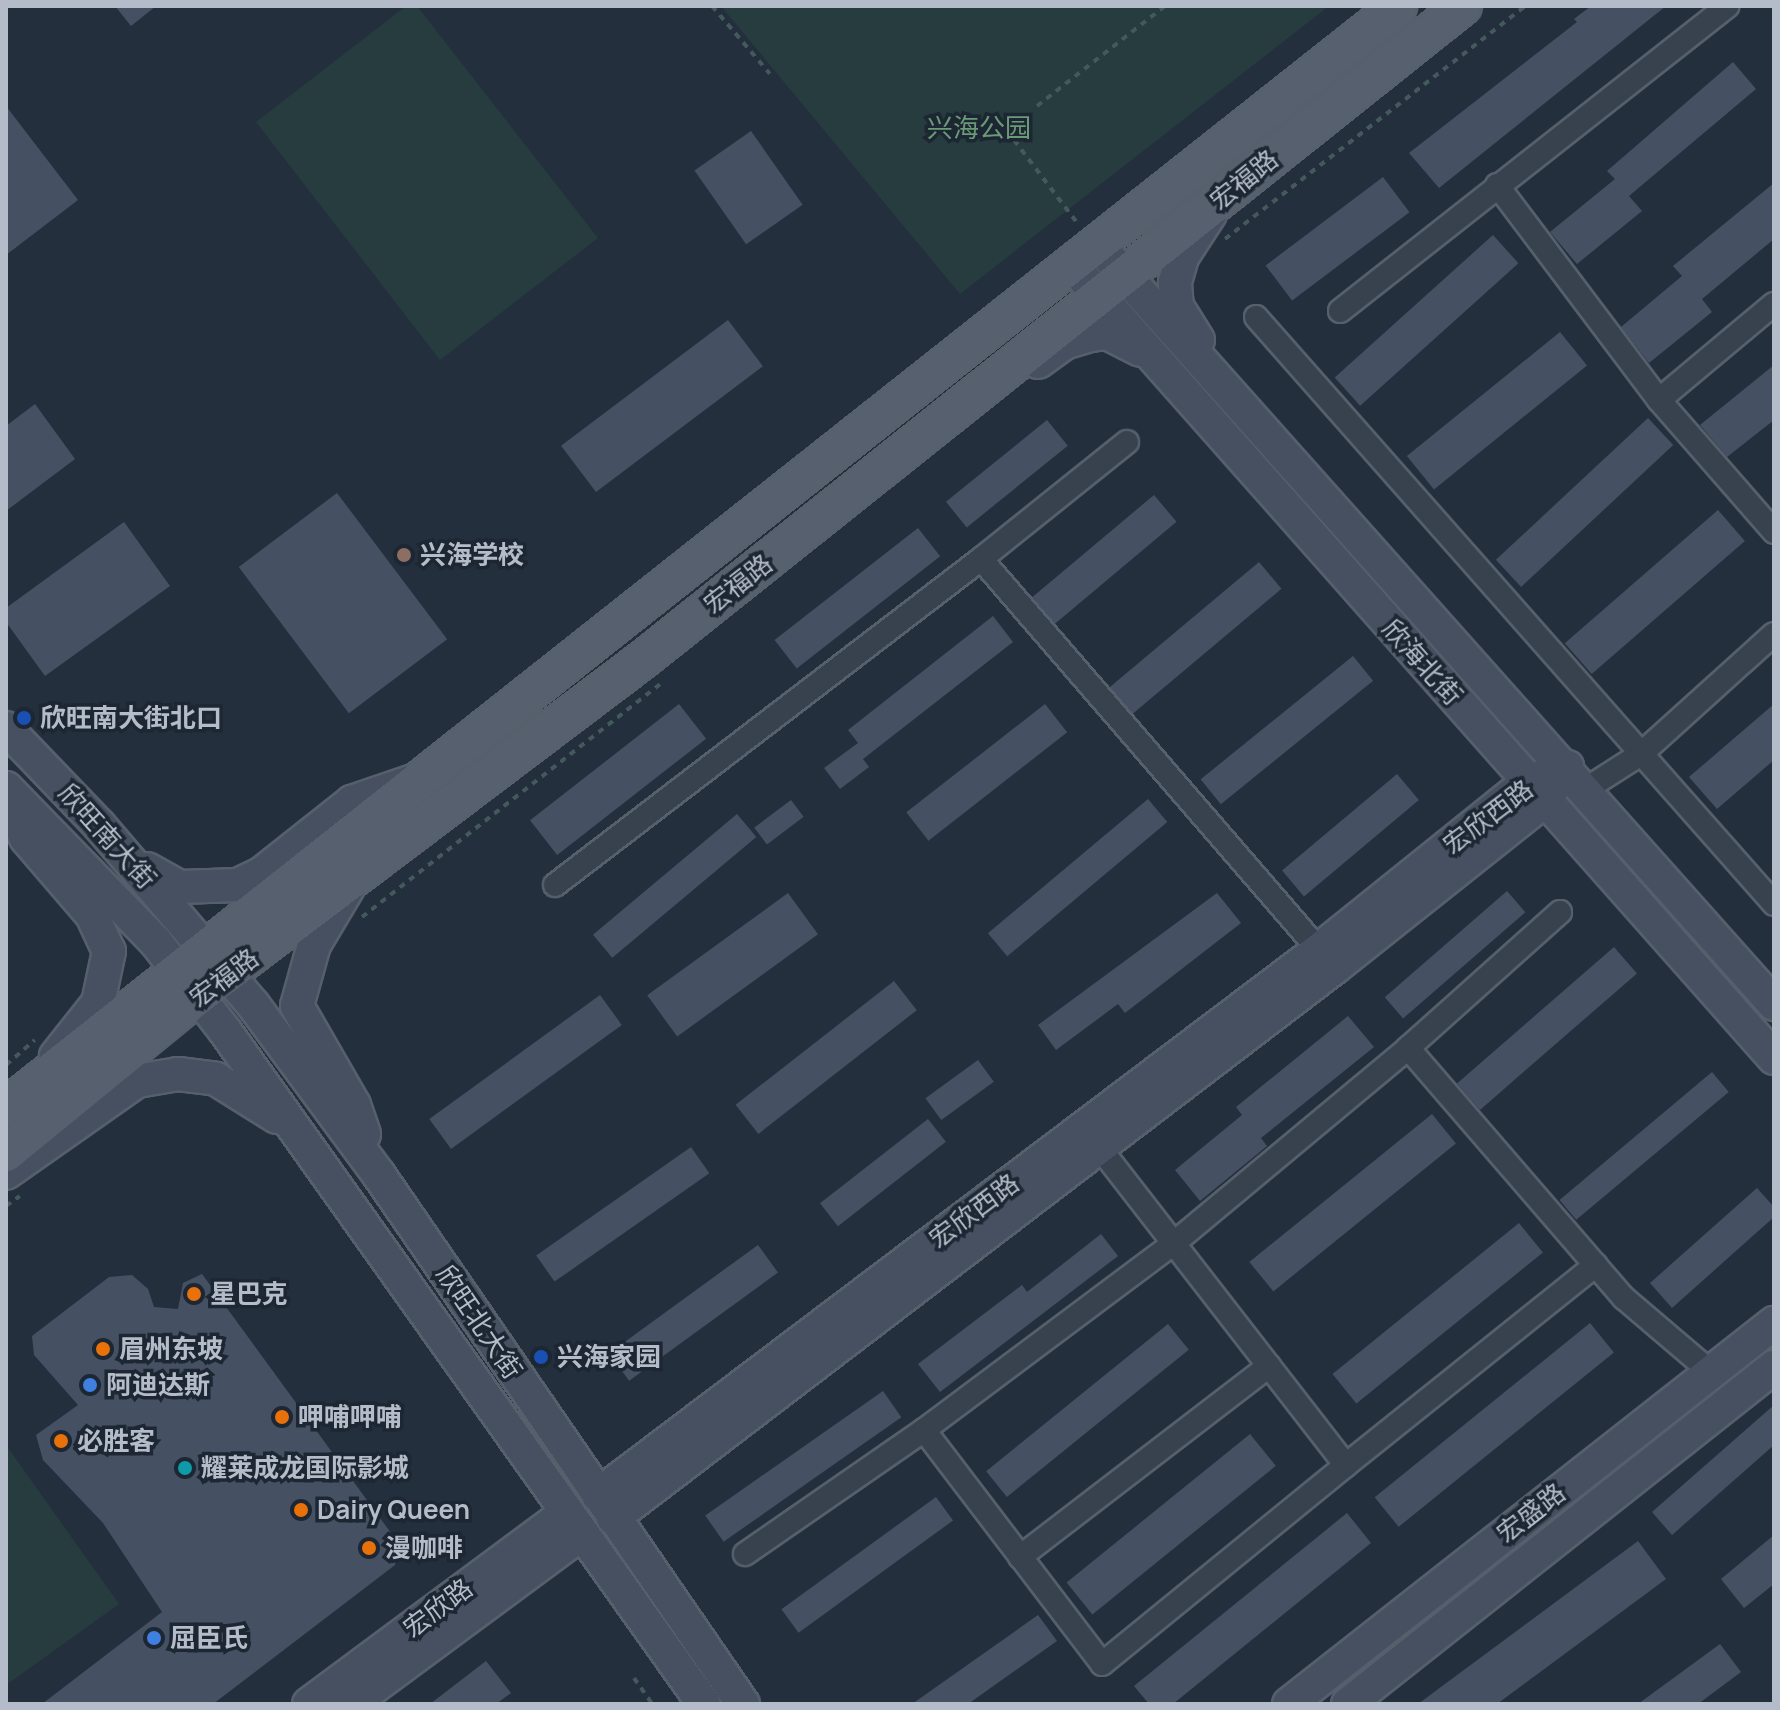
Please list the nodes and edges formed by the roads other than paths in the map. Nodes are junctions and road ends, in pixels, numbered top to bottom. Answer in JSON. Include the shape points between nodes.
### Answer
{"nodes":[{"id":1,"x":1398,"y":6,"type":"edge"},
{"id":2,"x":1463,"y":6,"type":"edge"},
{"id":3,"x":1727,"y":6,"type":"edge"},
{"id":4,"x":1497,"y":185,"type":"junction"},
{"id":5,"x":1218,"y":201,"type":"junction"},
{"id":6,"x":1083,"y":244,"type":"junction"},
{"id":7,"x":1111,"y":286,"type":"junction"},
{"id":8,"x":1774,"y":304,"type":"edge"},
{"id":9,"x":1340,"y":311,"type":"dead end"},
{"id":10,"x":1256,"y":317,"type":"dead end"},
{"id":11,"x":1170,"y":378,"type":"junction"},
{"id":12,"x":1659,"y":400,"type":"junction"},
{"id":13,"x":919,"y":440,"type":"junction"},
{"id":14,"x":1127,"y":442,"type":"dead end"},
{"id":15,"x":1292,"y":463,"type":"junction"},
{"id":16,"x":1774,"y":532,"type":"edge"},
{"id":17,"x":981,"y":559,"type":"junction"},
{"id":18,"x":1774,"y":634,"type":"edge"},
{"id":19,"x":6,"y":728,"type":"edge"},
{"id":20,"x":1641,"y":754,"type":"junction"},
{"id":21,"x":1577,"y":778,"type":"junction"},
{"id":22,"x":419,"y":779,"type":"junction"},
{"id":23,"x":6,"y":788,"type":"edge"},
{"id":24,"x":1536,"y":791,"type":"junction"},
{"id":25,"x":6,"y":800,"type":"edge"},
{"id":26,"x":99,"y":825,"type":"junction"},
{"id":27,"x":352,"y":881,"type":"junction"},
{"id":28,"x":555,"y":885,"type":"dead end"},
{"id":29,"x":1774,"y":904,"type":"edge"},
{"id":30,"x":1560,"y":912,"type":"dead end"},
{"id":31,"x":206,"y":946,"type":"junction"},
{"id":32,"x":1319,"y":950,"type":"junction"},
{"id":33,"x":230,"y":974,"type":"junction"},
{"id":34,"x":188,"y":983,"type":"junction"},
{"id":35,"x":1774,"y":1004,"type":"edge"},
{"id":36,"x":1408,"y":1048,"type":"junction"},
{"id":37,"x":1774,"y":1058,"type":"edge"},
{"id":38,"x":12,"y":1103,"type":"edge"},
{"id":39,"x":295,"y":1131,"type":"junction"},
{"id":40,"x":1091,"y":1137,"type":"junction"},
{"id":41,"x":6,"y":1153,"type":"edge"},
{"id":42,"x":6,"y":1173,"type":"edge"},
{"id":43,"x":379,"y":1175,"type":"junction"},
{"id":44,"x":1173,"y":1244,"type":"junction"},
{"id":45,"x":1596,"y":1265,"type":"junction"},
{"id":46,"x":1774,"y":1323,"type":"edge"},
{"id":47,"x":1269,"y":1366,"type":"junction"},
{"id":48,"x":1774,"y":1367,"type":"edge"},
{"id":49,"x":1711,"y":1372,"type":"junction"},
{"id":50,"x":924,"y":1430,"type":"junction"},
{"id":51,"x":1346,"y":1465,"type":"junction"},
{"id":52,"x":605,"y":1506,"type":"junction"},
{"id":53,"x":575,"y":1522,"type":"junction"},
{"id":54,"x":745,"y":1554,"type":"dead end"},
{"id":55,"x":1020,"y":1557,"type":"junction"},
{"id":56,"x":309,"y":1704,"type":"edge"},
{"id":57,"x":351,"y":1704,"type":"edge"},
{"id":58,"x":704,"y":1704,"type":"edge"},
{"id":59,"x":743,"y":1704,"type":"edge"},
{"id":60,"x":1289,"y":1704,"type":"edge"},
{"id":61,"x":1348,"y":1704,"type":"edge"}],
"edges":[{"from":1,"to":6,"type":"main road","name":"宏福路"},
{"from":2,"to":5,"type":"main road","name":"宏福路"},
{"from":3,"to":4,"type":"street"},
{"from":4,"to":9,"type":"street"},
{"from":4,"to":12,"type":"street"},
{"from":5,"to":7,"type":"main road","name":"宏福路"},
{"from":5,"to":15,"type":"street","via":[[1182,257],[1177,307],[1185,325],[1255,404]]},
{"from":6,"to":7,"type":"street","name":"欣海北街"},
{"from":6,"to":22,"type":"main road","name":"宏福路"},
{"from":7,"to":11,"type":"street","name":"欣海北街"},
{"from":7,"to":13,"type":"main road","name":"宏福路"},
{"from":7,"to":15,"type":"street","name":"欣海北街"},
{"from":8,"to":12,"type":"street"},
{"from":10,"to":20,"type":"street"},
{"from":11,"to":13,"type":"street","via":[[1131,342],[1107,333],[1090,335],[1064,343]]},
{"from":11,"to":24,"type":"street","name":"欣海北街"},
{"from":12,"to":16,"type":"street"},
{"from":13,"to":27,"type":"main road","name":"宏福路"},
{"from":14,"to":17,"type":"street"},
{"from":15,"to":21,"type":"street","name":"欣海北街"},
{"from":17,"to":28,"type":"street"},
{"from":17,"to":32,"type":"street"},
{"from":18,"to":20,"type":"street"},
{"from":19,"to":26,"type":"street","name":"欣旺南大街"},
{"from":20,"to":21,"type":"street"},
{"from":20,"to":29,"type":"street"},
{"from":21,"to":24,"type":"street","name":"宏欣西路"},
{"from":21,"to":35,"type":"street","name":"欣海北街"},
{"from":22,"to":26,"type":"street","via":[[352,802],[261,874],[214,889],[180,887],[146,868]]},
{"from":22,"to":31,"type":"main road","name":"宏福路"},
{"from":23,"to":34,"type":"street","name":"欣旺南大街"},
{"from":24,"to":32,"type":"street","name":"宏欣西路"},
{"from":24,"to":37,"type":"street","name":"欣海北街"},
{"from":24,"to":40,"type":"street","name":"宏欣西路"},
{"from":25,"to":38,"type":"street","via":[[26,838],[92,915],[109,951],[98,1003]]},
{"from":26,"to":31,"type":"street","name":"欣旺南大街"},
{"from":27,"to":33,"type":"main road","name":"宏福路"},
{"from":27,"to":43,"type":"street","via":[[314,945],[297,1006],[354,1105]]},
{"from":30,"to":36,"type":"street"},
{"from":31,"to":33,"type":"street","name":"欣旺北大街"},
{"from":31,"to":34,"type":"main road","name":"宏福路"},
{"from":32,"to":40,"type":"street","name":"宏欣西路"},
{"from":33,"to":34,"type":"main road","name":"宏福路"},
{"from":33,"to":43,"type":"street","name":"欣旺北大街"},
{"from":34,"to":38,"type":"main road","name":"宏福路"},
{"from":34,"to":39,"type":"street","name":"欣旺北大街"},
{"from":34,"to":41,"type":"main road","name":"宏福路"},
{"from":36,"to":44,"type":"street"},
{"from":36,"to":45,"type":"street"},
{"from":39,"to":42,"type":"street","via":[[216,1079],[178,1074],[137,1081]]},
{"from":39,"to":53,"type":"street","name":"欣旺北大街"},
{"from":40,"to":44,"type":"street"},
{"from":40,"to":52,"type":"street","name":"宏欣西路"},
{"from":43,"to":52,"type":"street","name":"欣旺北大街"},
{"from":44,"to":47,"type":"street"},
{"from":44,"to":50,"type":"street"},
{"from":45,"to":49,"type":"street","via":[[1624,1298]]},
{"from":45,"to":51,"type":"street"},
{"from":46,"to":49,"type":"street","name":"宏盛路"},
{"from":47,"to":51,"type":"street"},
{"from":47,"to":55,"type":"street"},
{"from":48,"to":61,"type":"street","name":"宏盛路"},
{"from":49,"to":60,"type":"street","name":"宏盛路"},
{"from":50,"to":54,"type":"street"},
{"from":50,"to":55,"type":"street"},
{"from":51,"to":55,"type":"street","via":[[1102,1664]]},
{"from":52,"to":59,"type":"street","name":"欣旺北大街"},
{"from":53,"to":56,"type":"street","name":"宏欣路"},
{"from":53,"to":57,"type":"street","name":"宏欣路"},
{"from":53,"to":58,"type":"street","name":"欣旺北大街"}]}
